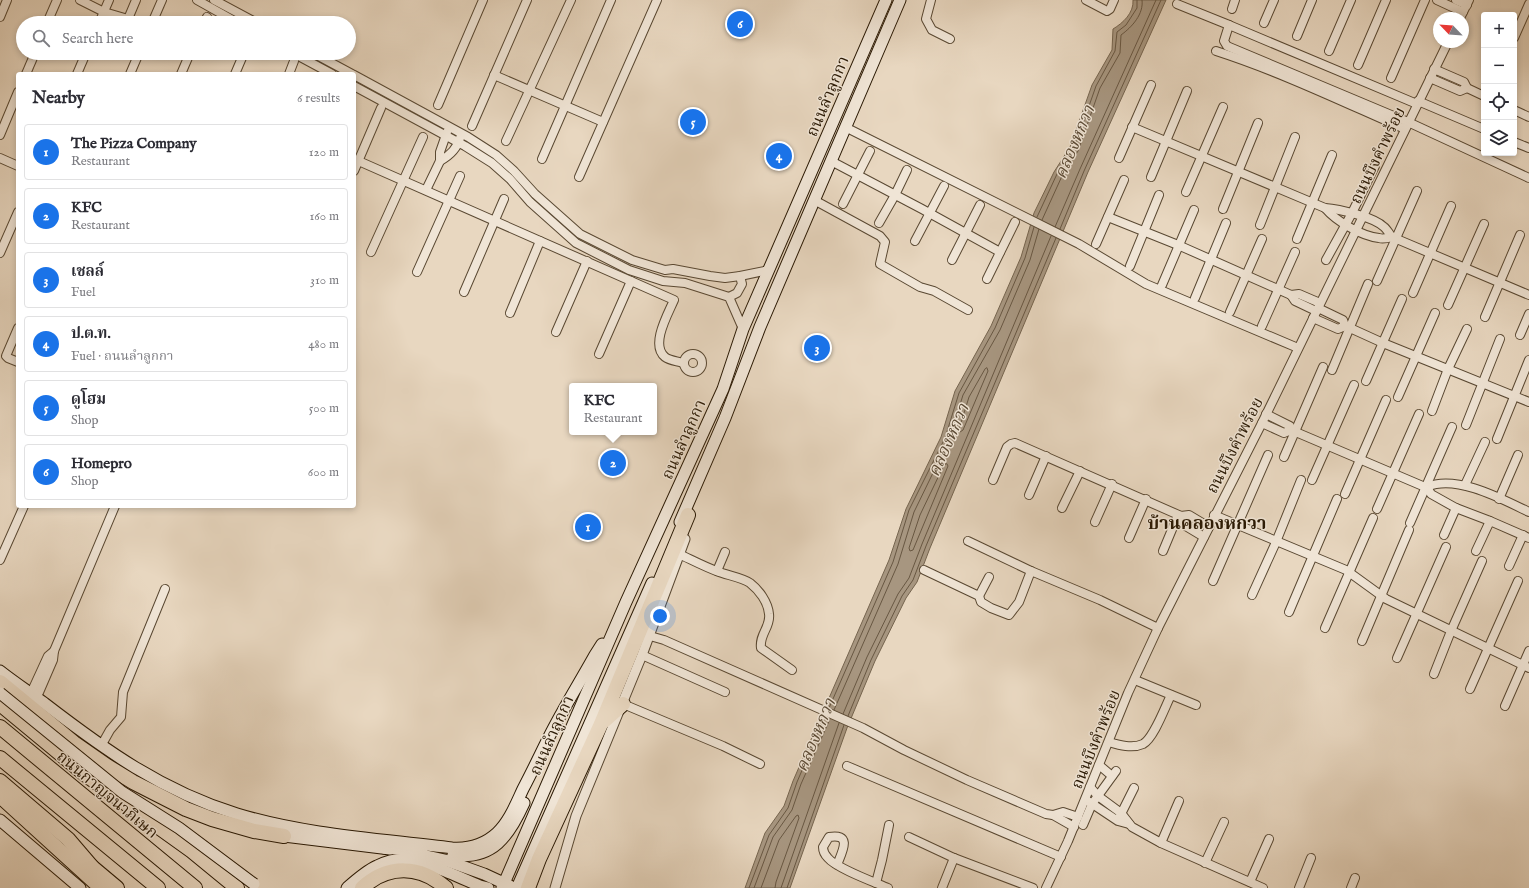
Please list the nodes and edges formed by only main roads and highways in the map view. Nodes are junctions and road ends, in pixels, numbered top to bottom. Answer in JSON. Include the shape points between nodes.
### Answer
{"nodes":[{"id":1,"x":886,"y":0,"type":"edge"},
{"id":2,"x":900,"y":0,"type":"edge"},
{"id":3,"x":691,"y":497,"type":"junction"},
{"id":4,"x":688,"y":515,"type":"joint"},
{"id":5,"x":616,"y":624,"type":"junction"},
{"id":6,"x":595,"y":655,"type":"junction"},
{"id":7,"x":1,"y":682,"type":"edge"},
{"id":8,"x":0,"y":704,"type":"edge"},
{"id":9,"x":623,"y":704,"type":"road end"},
{"id":10,"x":601,"y":724,"type":"junction"},
{"id":11,"x":0,"y":727,"type":"edge"},
{"id":12,"x":51,"y":746,"type":"junction"},
{"id":13,"x":0,"y":758,"type":"edge"},
{"id":14,"x":0,"y":781,"type":"edge"},
{"id":15,"x":0,"y":796,"type":"edge"},
{"id":16,"x":186,"y":809,"type":"junction"},
{"id":17,"x":562,"y":809,"type":"junction"},
{"id":18,"x":0,"y":820,"type":"edge"},
{"id":19,"x":27,"y":820,"type":"junction"},
{"id":20,"x":259,"y":820,"type":"junction"},
{"id":21,"x":531,"y":821,"type":"junction"},
{"id":22,"x":544,"y":826,"type":"junction"},
{"id":23,"x":284,"y":836,"type":"junction"},
{"id":24,"x":384,"y":848,"type":"junction"},
{"id":25,"x":92,"y":867,"type":"junction"},
{"id":26,"x":471,"y":869,"type":"junction"},
{"id":27,"x":467,"y":884,"type":"edge"},
{"id":28,"x":257,"y":886,"type":"edge"},
{"id":29,"x":509,"y":887,"type":"edge"},
{"id":30,"x":80,"y":888,"type":"edge"},
{"id":31,"x":102,"y":888,"type":"edge"},
{"id":32,"x":117,"y":888,"type":"edge"},
{"id":33,"x":158,"y":888,"type":"edge"},
{"id":34,"x":195,"y":888,"type":"edge"},
{"id":35,"x":237,"y":888,"type":"edge"},
{"id":36,"x":347,"y":888,"type":"edge"},
{"id":37,"x":362,"y":888,"type":"edge"},
{"id":38,"x":446,"y":888,"type":"edge"},
{"id":39,"x":488,"y":888,"type":"edge"},
{"id":40,"x":528,"y":888,"type":"edge"},
{"id":41,"x":537,"y":888,"type":"edge"}],
"edges":[{"from":1,"to":5,"type":"main road","name":"ถนนลำลูกกา","via":[[743,329],[723,389]]},
{"from":2,"to":3,"type":"main road","name":"ถนนลำลูกกา"},
{"from":3,"to":4,"type":"main road"},
{"from":3,"to":22,"type":"main road","name":"ถนนลำลูกกา"},
{"from":4,"to":10,"type":"highway"},
{"from":5,"to":6,"type":"main road"},
{"from":5,"to":21,"type":"main road","name":"ถนนลำลูกกา"},
{"from":6,"to":20,"type":"main road","via":[[505,823],[496,834],[482,843],[468,848],[452,848],[332,834]]},
{"from":6,"to":24,"type":"main road","via":[[516,821],[502,841],[471,856]]},
{"from":7,"to":16,"type":"highway","via":[[74,743],[107,766]]},
{"from":7,"to":20,"type":"main road","via":[[34,695],[101,746],[141,772],[212,805]]},
{"from":7,"to":28,"type":"main road","bridge":true,"via":[[116,788],[179,828]]},
{"from":8,"to":12,"type":"highway"},
{"from":9,"to":10,"type":"highway"},
{"from":10,"to":17,"type":"highway"},
{"from":11,"to":34,"type":"highway","name":"ถนนกาญจนาภิเษก"},
{"from":12,"to":16,"type":"highway","via":[[122,788]]},
{"from":12,"to":35,"type":"highway","via":[[86,775],[192,851]]},
{"from":13,"to":33,"type":"highway"},
{"from":14,"to":25,"type":"highway","via":[[68,839]]},
{"from":15,"to":19,"type":"highway"},
{"from":16,"to":23,"type":"highway","via":[[232,825]]},
{"from":17,"to":40,"type":"highway"},
{"from":17,"to":41,"type":"highway","via":[[547,866]]},
{"from":18,"to":30,"type":"main road"},
{"from":19,"to":25,"type":"highway"},
{"from":19,"to":31,"type":"highway"},
{"from":20,"to":23,"type":"main road"},
{"from":21,"to":22,"type":"main road"},
{"from":21,"to":29,"type":"main road","name":"ถนนลำลูกกา"},
{"from":22,"to":29,"type":"main road","name":"ถนนลำลูกกา"},
{"from":23,"to":24,"type":"main road"},
{"from":24,"to":26,"type":"main road","via":[[433,857]]},
{"from":25,"to":32,"type":"highway"},
{"from":26,"to":27,"type":"main road","via":[[480,875],[480,881]]},
{"from":26,"to":29,"type":"main road"},
{"from":27,"to":36,"type":"main road","via":[[446,872],[411,859],[396,860],[372,869]]},
{"from":27,"to":39,"type":"main road"},
{"from":37,"to":38,"type":"highway","via":[[384,874],[402,870],[417,871],[433,878]]}]}
